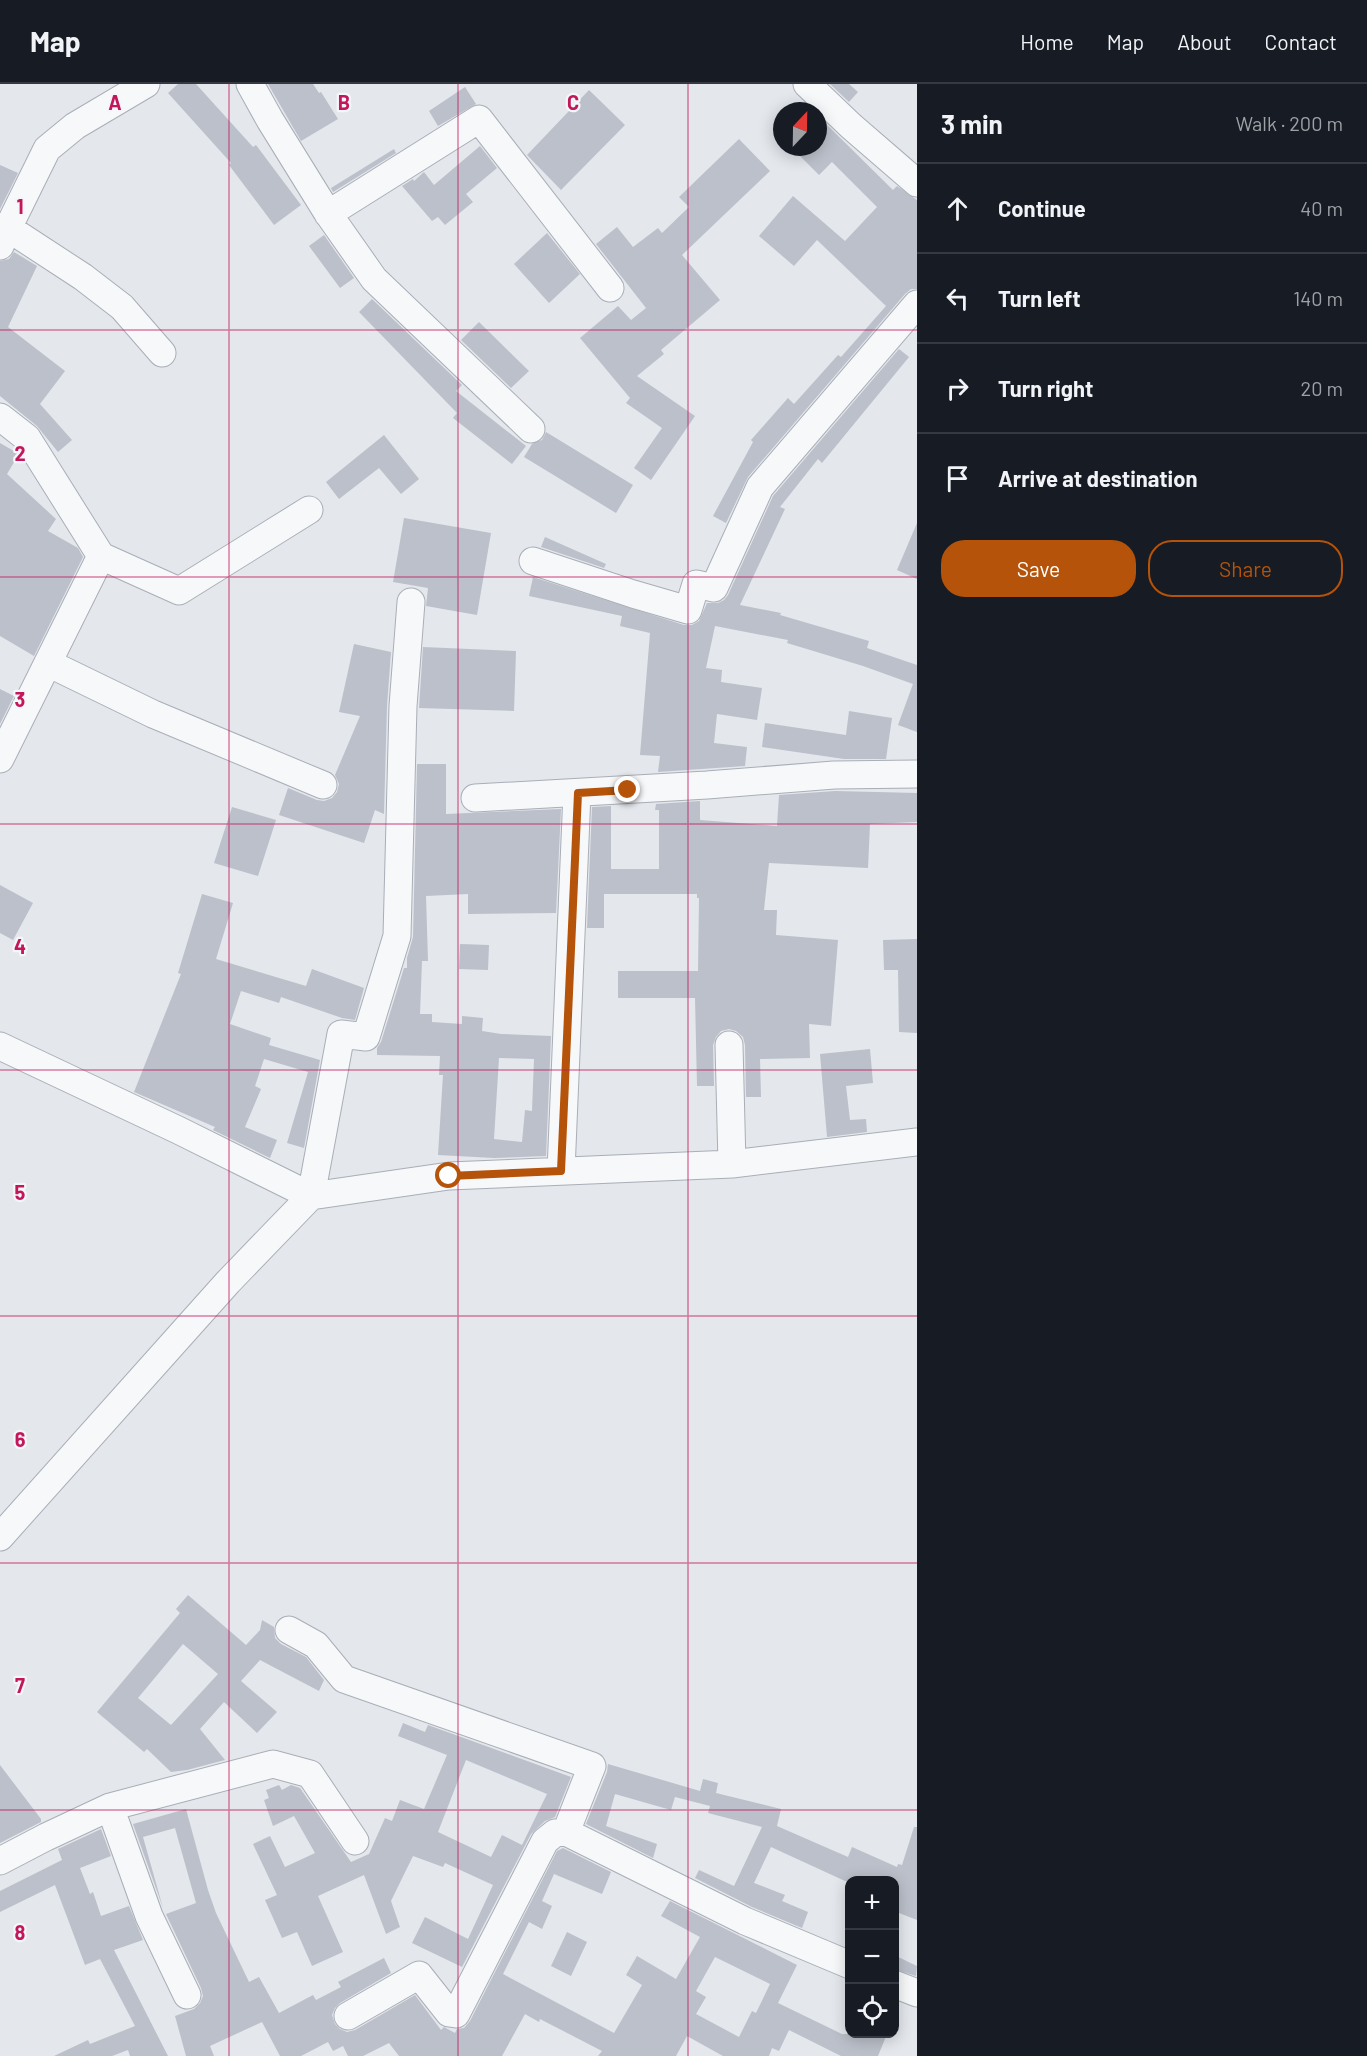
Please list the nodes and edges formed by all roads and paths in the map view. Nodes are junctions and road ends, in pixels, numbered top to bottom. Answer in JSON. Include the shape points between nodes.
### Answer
{"nodes":[{"id":1,"x":146,"y":84,"type":"edge"},
{"id":2,"x":250,"y":84,"type":"edge"},
{"id":3,"x":807,"y":84,"type":"edge"},
{"id":4,"x":917,"y":183,"type":"edge"},
{"id":5,"x":328,"y":214,"type":"junction"},
{"id":6,"x":4,"y":237,"type":"edge"},
{"id":7,"x":610,"y":288,"type":"dead end"},
{"id":8,"x":917,"y":304,"type":"edge"},
{"id":9,"x":162,"y":353,"type":"dead end"},
{"id":10,"x":0,"y":417,"type":"edge"},
{"id":11,"x":531,"y":429,"type":"dead end"},
{"id":12,"x":309,"y":510,"type":"dead end"},
{"id":13,"x":101,"y":555,"type":"junction"},
{"id":14,"x":533,"y":561,"type":"dead end"},
{"id":15,"x":411,"y":602,"type":"dead end"},
{"id":16,"x":48,"y":663,"type":"junction"},
{"id":17,"x":0,"y":758,"type":"edge"},
{"id":18,"x":917,"y":774,"type":"edge"},
{"id":19,"x":323,"y":785,"type":"dead end"},
{"id":20,"x":578,"y":793,"type":"junction"},
{"id":21,"x":475,"y":798,"type":"dead end"},
{"id":22,"x":729,"y":1045,"type":"dead end"},
{"id":23,"x":0,"y":1046,"type":"edge"},
{"id":24,"x":917,"y":1142,"type":"edge"},
{"id":25,"x":732,"y":1164,"type":"junction"},
{"id":26,"x":561,"y":1171,"type":"junction"},
{"id":27,"x":311,"y":1196,"type":"junction"},
{"id":28,"x":0,"y":1537,"type":"edge"},
{"id":29,"x":288,"y":1630,"type":"dead end"},
{"id":30,"x":110,"y":1808,"type":"junction"},
{"id":31,"x":566,"y":1832,"type":"junction"},
{"id":32,"x":355,"y":1841,"type":"dead end"},
{"id":33,"x":0,"y":1861,"type":"edge"},
{"id":34,"x":845,"y":1963,"type":"edge"},
{"id":35,"x":896,"y":1984,"type":"edge"},
{"id":36,"x":917,"y":1993,"type":"edge"},
{"id":37,"x":188,"y":1995,"type":"dead end"},
{"id":38,"x":348,"y":2016,"type":"dead end"}],
"edges":[{"from":1,"to":6,"type":"street","via":[[75,126],[47,149]]},
{"from":2,"to":5,"type":"street"},
{"from":3,"to":4,"type":"street"},
{"from":5,"to":7,"type":"street","via":[[479,119]]},
{"from":5,"to":11,"type":"street","via":[[374,279]]},
{"from":6,"to":9,"type":"street","via":[[83,277],[122,307]]},
{"from":8,"to":14,"type":"street","via":[[760,488],[714,588],[696,584],[688,610]]},
{"from":10,"to":13,"type":"street","via":[[27,438]]},
{"from":12,"to":13,"type":"street","via":[[179,591]]},
{"from":13,"to":16,"type":"street"},
{"from":15,"to":27,"type":"street","via":[[403,706],[397,936],[366,1037],[341,1034]]},
{"from":16,"to":17,"type":"street"},
{"from":16,"to":19,"type":"street","via":[[153,714]]},
{"from":18,"to":20,"type":"street","via":[[834,775]]},
{"from":20,"to":21,"type":"street"},
{"from":20,"to":26,"type":"street"},
{"from":22,"to":25,"type":"street"},
{"from":23,"to":27,"type":"street"},
{"from":24,"to":25,"type":"street"},
{"from":25,"to":26,"type":"street"},
{"from":26,"to":27,"type":"street","via":[[449,1176]]},
{"from":27,"to":28,"type":"street","via":[[228,1282]]},
{"from":29,"to":31,"type":"street","via":[[316,1645],[344,1679],[592,1766]]},
{"from":30,"to":32,"type":"street","via":[[273,1764],[310,1774]]},
{"from":30,"to":33,"type":"street"},
{"from":30,"to":37,"type":"street","via":[[148,1916]]},
{"from":31,"to":34,"type":"street","via":[[745,1922]]},
{"from":31,"to":38,"type":"street","via":[[555,1833],[545,1841],[456,2014],[449,2013],[419,1975]]},
{"from":35,"to":36,"type":"street"}]}
